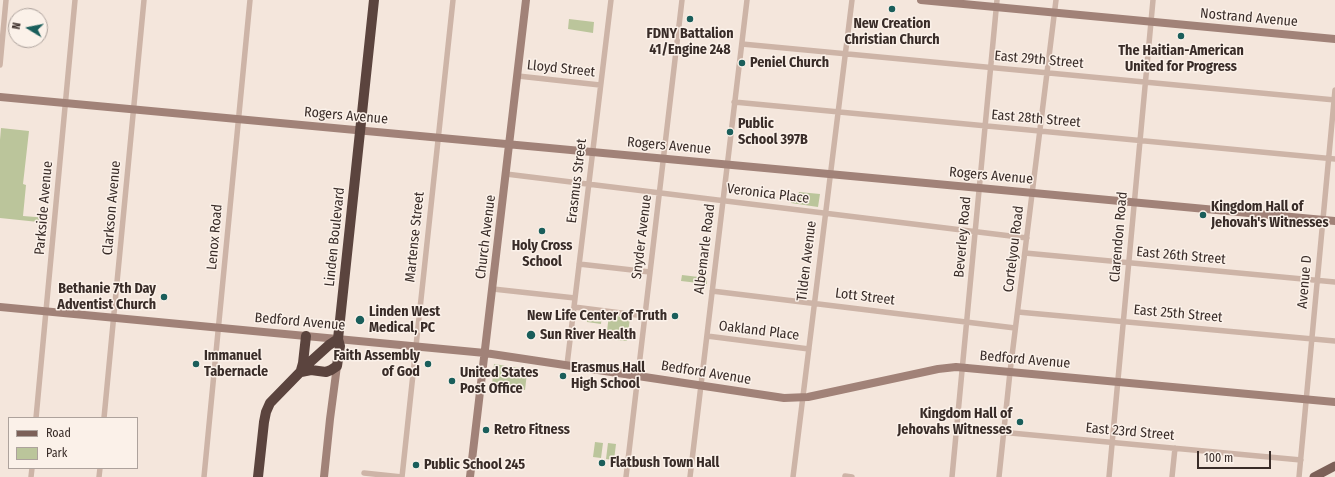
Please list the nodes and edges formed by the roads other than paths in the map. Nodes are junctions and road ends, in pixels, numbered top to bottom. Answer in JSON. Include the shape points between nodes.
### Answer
{"nodes":[{"id":1,"x":6,"y":0,"type":"edge"},
{"id":2,"x":75,"y":0,"type":"edge"},
{"id":3,"x":144,"y":0,"type":"edge"},
{"id":4,"x":250,"y":0,"type":"edge"},
{"id":5,"x":374,"y":0,"type":"edge"},
{"id":6,"x":453,"y":0,"type":"edge"},
{"id":7,"x":526,"y":0,"type":"edge"},
{"id":8,"x":611,"y":0,"type":"edge"},
{"id":9,"x":682,"y":0,"type":"edge"},
{"id":10,"x":747,"y":0,"type":"edge"},
{"id":11,"x":852,"y":0,"type":"edge"},
{"id":12,"x":921,"y":0,"type":"edge"},
{"id":13,"x":1056,"y":0,"type":"edge"},
{"id":14,"x":1153,"y":0,"type":"edge"},
{"id":15,"x":997,"y":4,"type":"edge"},
{"id":16,"x":1054,"y":12,"type":"junction"},
{"id":17,"x":1151,"y":22,"type":"junction"},
{"id":18,"x":1335,"y":39,"type":"edge"},
{"id":19,"x":742,"y":44,"type":"junction"},
{"id":20,"x":845,"y":54,"type":"junction"},
{"id":21,"x":0,"y":65,"type":"edge"},
{"id":22,"x":991,"y":68,"type":"junction"},
{"id":23,"x":1047,"y":73,"type":"junction"},
{"id":24,"x":518,"y":76,"type":"junction"},
{"id":25,"x":1146,"y":82,"type":"junction"},
{"id":26,"x":600,"y":85,"type":"junction"},
{"id":27,"x":1335,"y":90,"type":"edge"},
{"id":28,"x":0,"y":97,"type":"edge"},
{"id":29,"x":1335,"y":100,"type":"edge"},
{"id":30,"x":734,"y":102,"type":"junction"},
{"id":31,"x":66,"y":103,"type":"junction"},
{"id":32,"x":134,"y":109,"type":"junction"},
{"id":33,"x":838,"y":112,"type":"junction"},
{"id":34,"x":238,"y":119,"type":"junction"},
{"id":35,"x":985,"y":126,"type":"junction"},
{"id":36,"x":360,"y":130,"type":"junction"},
{"id":37,"x":1040,"y":131,"type":"junction"},
{"id":38,"x":438,"y":138,"type":"junction"},
{"id":39,"x":1140,"y":141,"type":"junction"},
{"id":40,"x":510,"y":144,"type":"junction"},
{"id":41,"x":592,"y":152,"type":"junction"},
{"id":42,"x":1332,"y":158,"type":"edge"},
{"id":43,"x":664,"y":159,"type":"junction"},
{"id":44,"x":727,"y":165,"type":"junction"},
{"id":45,"x":506,"y":174,"type":"junction"},
{"id":46,"x":830,"y":174,"type":"junction"},
{"id":47,"x":588,"y":184,"type":"junction"},
{"id":48,"x":980,"y":188,"type":"junction"},
{"id":49,"x":660,"y":193,"type":"junction"},
{"id":50,"x":1033,"y":193,"type":"junction"},
{"id":51,"x":723,"y":201,"type":"junction"},
{"id":52,"x":1134,"y":202,"type":"junction"},
{"id":53,"x":825,"y":213,"type":"junction"},
{"id":54,"x":1323,"y":220,"type":"junction"},
{"id":55,"x":1335,"y":221,"type":"edge"},
{"id":56,"x":975,"y":232,"type":"junction"},
{"id":57,"x":1027,"y":238,"type":"junction"},
{"id":58,"x":1025,"y":253,"type":"junction"},
{"id":59,"x":1129,"y":263,"type":"junction"},
{"id":60,"x":579,"y":264,"type":"junction"},
{"id":61,"x":650,"y":272,"type":"junction"},
{"id":62,"x":1317,"y":281,"type":"junction"},
{"id":63,"x":1335,"y":282,"type":"edge"},
{"id":64,"x":493,"y":289,"type":"junction"},
{"id":65,"x":712,"y":291,"type":"junction"},
{"id":66,"x":575,"y":298,"type":"junction"},
{"id":67,"x":814,"y":303,"type":"junction"},
{"id":68,"x":0,"y":307,"type":"edge"},
{"id":69,"x":574,"y":307,"type":"junction"},
{"id":70,"x":46,"y":312,"type":"junction"},
{"id":71,"x":1018,"y":312,"type":"junction"},
{"id":72,"x":645,"y":316,"type":"junction"},
{"id":73,"x":114,"y":318,"type":"junction"},
{"id":74,"x":1123,"y":321,"type":"junction"},
{"id":75,"x":967,"y":322,"type":"junction"},
{"id":76,"x":218,"y":328,"type":"junction"},
{"id":77,"x":1015,"y":328,"type":"junction"},
{"id":78,"x":306,"y":336,"type":"junction"},
{"id":79,"x":707,"y":336,"type":"junction"},
{"id":80,"x":338,"y":339,"type":"junction"},
{"id":81,"x":1312,"y":339,"type":"junction"},
{"id":82,"x":1335,"y":341,"type":"edge"},
{"id":83,"x":416,"y":346,"type":"junction"},
{"id":84,"x":809,"y":349,"type":"junction"},
{"id":85,"x":485,"y":353,"type":"junction"},
{"id":86,"x":567,"y":365,"type":"junction"},
{"id":87,"x":337,"y":366,"type":"junction"},
{"id":88,"x":963,"y":368,"type":"junction"},
{"id":89,"x":301,"y":372,"type":"junction"},
{"id":90,"x":1010,"y":372,"type":"junction"},
{"id":91,"x":638,"y":376,"type":"junction"},
{"id":92,"x":1118,"y":382,"type":"junction"},
{"id":93,"x":701,"y":386,"type":"junction"},
{"id":94,"x":802,"y":398,"type":"junction"},
{"id":95,"x":1306,"y":400,"type":"junction"},
{"id":96,"x":1335,"y":402,"type":"edge"},
{"id":97,"x":36,"y":417,"type":"edge"},
{"id":98,"x":104,"y":417,"type":"edge"},
{"id":99,"x":957,"y":428,"type":"junction"},
{"id":100,"x":1004,"y":433,"type":"junction"},
{"id":101,"x":1112,"y":443,"type":"junction"},
{"id":102,"x":1175,"y":448,"type":"junction"},
{"id":103,"x":1301,"y":460,"type":"junction"},
{"id":104,"x":1335,"y":466,"type":"edge"},
{"id":105,"x":364,"y":473,"type":"dead end"},
{"id":106,"x":845,"y":476,"type":"edge"},
{"id":107,"x":204,"y":477,"type":"edge"},
{"id":108,"x":258,"y":477,"type":"edge"},
{"id":109,"x":324,"y":477,"type":"edge"},
{"id":110,"x":402,"y":477,"type":"edge"},
{"id":111,"x":470,"y":477,"type":"edge"},
{"id":112,"x":626,"y":477,"type":"edge"},
{"id":113,"x":690,"y":477,"type":"edge"},
{"id":114,"x":793,"y":477,"type":"edge"},
{"id":115,"x":852,"y":477,"type":"edge"},
{"id":116,"x":952,"y":477,"type":"edge"},
{"id":117,"x":999,"y":477,"type":"edge"},
{"id":118,"x":1109,"y":477,"type":"edge"},
{"id":119,"x":1172,"y":477,"type":"edge"},
{"id":120,"x":1299,"y":477,"type":"edge"},
{"id":121,"x":1314,"y":477,"type":"edge"}],
"edges":[{"from":1,"to":21,"type":"street"},
{"from":2,"to":31,"type":"street","name":"Parkside Avenue"},
{"from":3,"to":32,"type":"street","name":"Clarkson Avenue"},
{"from":4,"to":34,"type":"street","name":"Lenox Road"},
{"from":5,"to":36,"type":"highway","name":"Linden Boulevard"},
{"from":6,"to":38,"type":"street","name":"Martense Street"},
{"from":7,"to":24,"type":"main road","name":"Church Avenue"},
{"from":8,"to":26,"type":"street","name":"Erasmus Street"},
{"from":9,"to":43,"type":"street","name":"Snyder Avenue"},
{"from":10,"to":19,"type":"street","name":"Albemarle Road"},
{"from":11,"to":20,"type":"street","name":"Tilden Avenue"},
{"from":12,"to":15,"type":"main road","name":"Nostrand Avenue"},
{"from":13,"to":16,"type":"street","name":"Cortelyou Road"},
{"from":14,"to":17,"type":"street","name":"Clarendon Road"},
{"from":15,"to":16,"type":"main road","name":"Nostrand Avenue"},
{"from":15,"to":22,"type":"street","name":"Beverley Road"},
{"from":16,"to":17,"type":"main road","name":"Nostrand Avenue"},
{"from":16,"to":23,"type":"street","name":"Cortelyou Road"},
{"from":17,"to":18,"type":"main road","name":"Nostrand Avenue"},
{"from":17,"to":25,"type":"street","name":"Clarendon Road"},
{"from":19,"to":20,"type":"street","name":"East 29th Street"},
{"from":19,"to":30,"type":"street","name":"Albemarle Road"},
{"from":20,"to":22,"type":"street","name":"East 29th Street"},
{"from":20,"to":33,"type":"street","name":"Tilden Avenue"},
{"from":22,"to":23,"type":"street","name":"East 29th Street"},
{"from":22,"to":35,"type":"street","name":"Beverley Road"},
{"from":23,"to":25,"type":"street","name":"East 29th Street"},
{"from":23,"to":37,"type":"street","name":"Cortelyou Road"},
{"from":24,"to":26,"type":"street","name":"Lloyd Street"},
{"from":24,"to":40,"type":"main road","name":"Church Avenue"},
{"from":25,"to":29,"type":"street","name":"East 29th Street"},
{"from":25,"to":39,"type":"street","name":"Clarendon Road"},
{"from":26,"to":41,"type":"street","name":"Erasmus Street"},
{"from":27,"to":29,"type":"street","name":"Avenue D"},
{"from":28,"to":31,"type":"main road","name":"Rogers Avenue"},
{"from":29,"to":42,"type":"street","name":"Avenue D"},
{"from":30,"to":33,"type":"street","name":"East 28th Street"},
{"from":30,"to":44,"type":"street","name":"Albemarle Road"},
{"from":31,"to":32,"type":"main road","name":"Rogers Avenue"},
{"from":31,"to":70,"type":"street","name":"Parkside Avenue"},
{"from":32,"to":34,"type":"main road","name":"Rogers Avenue"},
{"from":32,"to":73,"type":"street","name":"Clarkson Avenue"},
{"from":33,"to":35,"type":"street","name":"East 28th Street"},
{"from":33,"to":46,"type":"street","name":"Tilden Avenue"},
{"from":34,"to":36,"type":"main road","name":"Rogers Avenue"},
{"from":34,"to":76,"type":"street","name":"Lenox Road"},
{"from":35,"to":37,"type":"street","name":"East 28th Street"},
{"from":35,"to":48,"type":"street","name":"Beverley Road"},
{"from":36,"to":38,"type":"main road","name":"Rogers Avenue"},
{"from":36,"to":80,"type":"highway","name":"Linden Boulevard"},
{"from":37,"to":39,"type":"street","name":"East 28th Street"},
{"from":37,"to":50,"type":"street","name":"Cortelyou Road"},
{"from":38,"to":40,"type":"main road","name":"Rogers Avenue"},
{"from":38,"to":83,"type":"street","name":"Martense Street"},
{"from":39,"to":42,"type":"street","name":"East 28th Street"},
{"from":39,"to":52,"type":"street","name":"Clarendon Road"},
{"from":40,"to":41,"type":"main road","name":"Rogers Avenue"},
{"from":40,"to":45,"type":"main road","name":"Church Avenue"},
{"from":41,"to":43,"type":"main road","name":"Rogers Avenue"},
{"from":41,"to":47,"type":"street","name":"Erasmus Street"},
{"from":42,"to":54,"type":"street","name":"Avenue D"},
{"from":43,"to":44,"type":"main road","name":"Rogers Avenue"},
{"from":43,"to":49,"type":"street","name":"Snyder Avenue"},
{"from":44,"to":46,"type":"main road","name":"Rogers Avenue"},
{"from":44,"to":51,"type":"street","name":"Albemarle Road"},
{"from":45,"to":47,"type":"street","name":"Veronica Place"},
{"from":45,"to":64,"type":"main road","name":"Church Avenue"},
{"from":46,"to":48,"type":"main road","name":"Rogers Avenue"},
{"from":46,"to":53,"type":"street","name":"Tilden Avenue"},
{"from":47,"to":49,"type":"street","name":"Veronica Place"},
{"from":47,"to":60,"type":"street","name":"Erasmus Street"},
{"from":48,"to":50,"type":"main road","name":"Rogers Avenue"},
{"from":48,"to":56,"type":"street","name":"Beverley Road"},
{"from":49,"to":51,"type":"street","name":"Veronica Place"},
{"from":49,"to":61,"type":"street","name":"Snyder Avenue"},
{"from":50,"to":52,"type":"main road","name":"Rogers Avenue"},
{"from":50,"to":57,"type":"street","name":"Cortelyou Road"},
{"from":51,"to":53,"type":"street","name":"Veronica Place"},
{"from":51,"to":65,"type":"street","name":"Albemarle Road"},
{"from":52,"to":54,"type":"main road","name":"Rogers Avenue"},
{"from":52,"to":59,"type":"street","name":"Clarendon Road"},
{"from":53,"to":56,"type":"street","name":"Veronica Place"},
{"from":53,"to":67,"type":"street","name":"Tilden Avenue"},
{"from":54,"to":55,"type":"main road","name":"Rogers Avenue"},
{"from":54,"to":62,"type":"street","name":"Avenue D"},
{"from":56,"to":57,"type":"street","name":"Veronica Place"},
{"from":56,"to":75,"type":"street","name":"Beverley Road"},
{"from":57,"to":58,"type":"street","name":"Cortelyou Road"},
{"from":58,"to":59,"type":"street","name":"East 26th Street"},
{"from":58,"to":71,"type":"street","name":"Cortelyou Road"},
{"from":59,"to":62,"type":"street","name":"East 26th Street"},
{"from":59,"to":74,"type":"street","name":"Clarendon Road"},
{"from":60,"to":61,"type":"street"},
{"from":60,"to":66,"type":"street","name":"Erasmus Street"},
{"from":61,"to":72,"type":"street","name":"Snyder Avenue"},
{"from":62,"to":63,"type":"street","name":"East 26th Street"},
{"from":62,"to":81,"type":"street","name":"Avenue D"},
{"from":64,"to":66,"type":"street"},
{"from":64,"to":85,"type":"main road","name":"Church Avenue"},
{"from":65,"to":67,"type":"street","name":"Lott Street"},
{"from":65,"to":79,"type":"street","name":"Albemarle Road"},
{"from":66,"to":69,"type":"street","name":"Erasmus Street"},
{"from":67,"to":75,"type":"street","name":"Lott Street"},
{"from":67,"to":84,"type":"street","name":"Tilden Avenue"},
{"from":68,"to":70,"type":"main road","name":"Bedford Avenue"},
{"from":69,"to":72,"type":"street"},
{"from":69,"to":86,"type":"street","name":"Erasmus Street"},
{"from":70,"to":73,"type":"main road","name":"Bedford Avenue"},
{"from":70,"to":97,"type":"street","name":"Parkside Avenue"},
{"from":71,"to":74,"type":"street","name":"East 25th Street"},
{"from":71,"to":77,"type":"street","name":"Cortelyou Road"},
{"from":72,"to":91,"type":"street","name":"Snyder Avenue"},
{"from":73,"to":76,"type":"main road","name":"Bedford Avenue"},
{"from":73,"to":98,"type":"street","name":"Clarkson Avenue"},
{"from":74,"to":81,"type":"street","name":"East 25th Street"},
{"from":74,"to":92,"type":"street","name":"Clarendon Road"},
{"from":75,"to":77,"type":"street","name":"Lott Street"},
{"from":75,"to":88,"type":"street","name":"Beverley Road"},
{"from":76,"to":78,"type":"main road","name":"Bedford Avenue"},
{"from":76,"to":107,"type":"street","name":"Lenox Road"},
{"from":77,"to":90,"type":"street","name":"Cortelyou Road"},
{"from":78,"to":80,"type":"main road","name":"Bedford Avenue"},
{"from":78,"to":89,"type":"highway"},
{"from":79,"to":84,"type":"street","name":"Oakland Place"},
{"from":79,"to":93,"type":"street","name":"Albemarle Road"},
{"from":80,"to":83,"type":"main road","name":"Bedford Avenue"},
{"from":80,"to":87,"type":"highway","name":"Linden Boulevard","via":[[340,346]]},
{"from":80,"to":89,"type":"highway","via":[[308,363]]},
{"from":81,"to":82,"type":"street","name":"East 25th Street"},
{"from":81,"to":95,"type":"street","name":"Avenue D"},
{"from":83,"to":85,"type":"main road","name":"Bedford Avenue"},
{"from":83,"to":110,"type":"street","name":"Martense Street"},
{"from":84,"to":94,"type":"street","name":"Tilden Avenue"},
{"from":85,"to":86,"type":"main road","name":"Bedford Avenue"},
{"from":85,"to":111,"type":"main road","name":"Church Avenue"},
{"from":86,"to":91,"type":"main road","name":"Bedford Avenue"},
{"from":87,"to":89,"type":"highway","via":[[326,372]]},
{"from":87,"to":109,"type":"main road","name":"Linden Boulevard"},
{"from":88,"to":90,"type":"main road","name":"Bedford Avenue"},
{"from":88,"to":94,"type":"main road","name":"Bedford Avenue","via":[[938,369]]},
{"from":88,"to":99,"type":"street","name":"Beverley Road"},
{"from":89,"to":108,"type":"highway","via":[[270,403],[266,412]]},
{"from":90,"to":92,"type":"main road","name":"Bedford Avenue"},
{"from":90,"to":100,"type":"street","name":"Cortelyou Road"},
{"from":91,"to":93,"type":"main road","name":"Bedford Avenue"},
{"from":91,"to":112,"type":"street","name":"Snyder Avenue"},
{"from":92,"to":95,"type":"main road","name":"Bedford Avenue"},
{"from":92,"to":101,"type":"street","name":"Clarendon Road"},
{"from":93,"to":94,"type":"main road","name":"Bedford Avenue","via":[[776,397]]},
{"from":93,"to":113,"type":"street","name":"Albemarle Road"},
{"from":94,"to":114,"type":"street","name":"Tilden Avenue"},
{"from":95,"to":96,"type":"main road","name":"Bedford Avenue"},
{"from":95,"to":103,"type":"street","name":"Avenue D"},
{"from":99,"to":100,"type":"street","name":"East 23rd Street"},
{"from":99,"to":116,"type":"street","name":"Beverley Road"},
{"from":100,"to":101,"type":"street","name":"East 23rd Street"},
{"from":100,"to":117,"type":"street","name":"Cortelyou Road"},
{"from":101,"to":102,"type":"street","name":"East 23rd Street"},
{"from":101,"to":118,"type":"street","name":"Clarendon Road"},
{"from":102,"to":103,"type":"street","name":"East 23rd Street"},
{"from":102,"to":119,"type":"street"},
{"from":103,"to":120,"type":"street","name":"Avenue D"},
{"from":104,"to":121,"type":"main road"},
{"from":105,"to":110,"type":"street"},
{"from":106,"to":115,"type":"street"}]}
